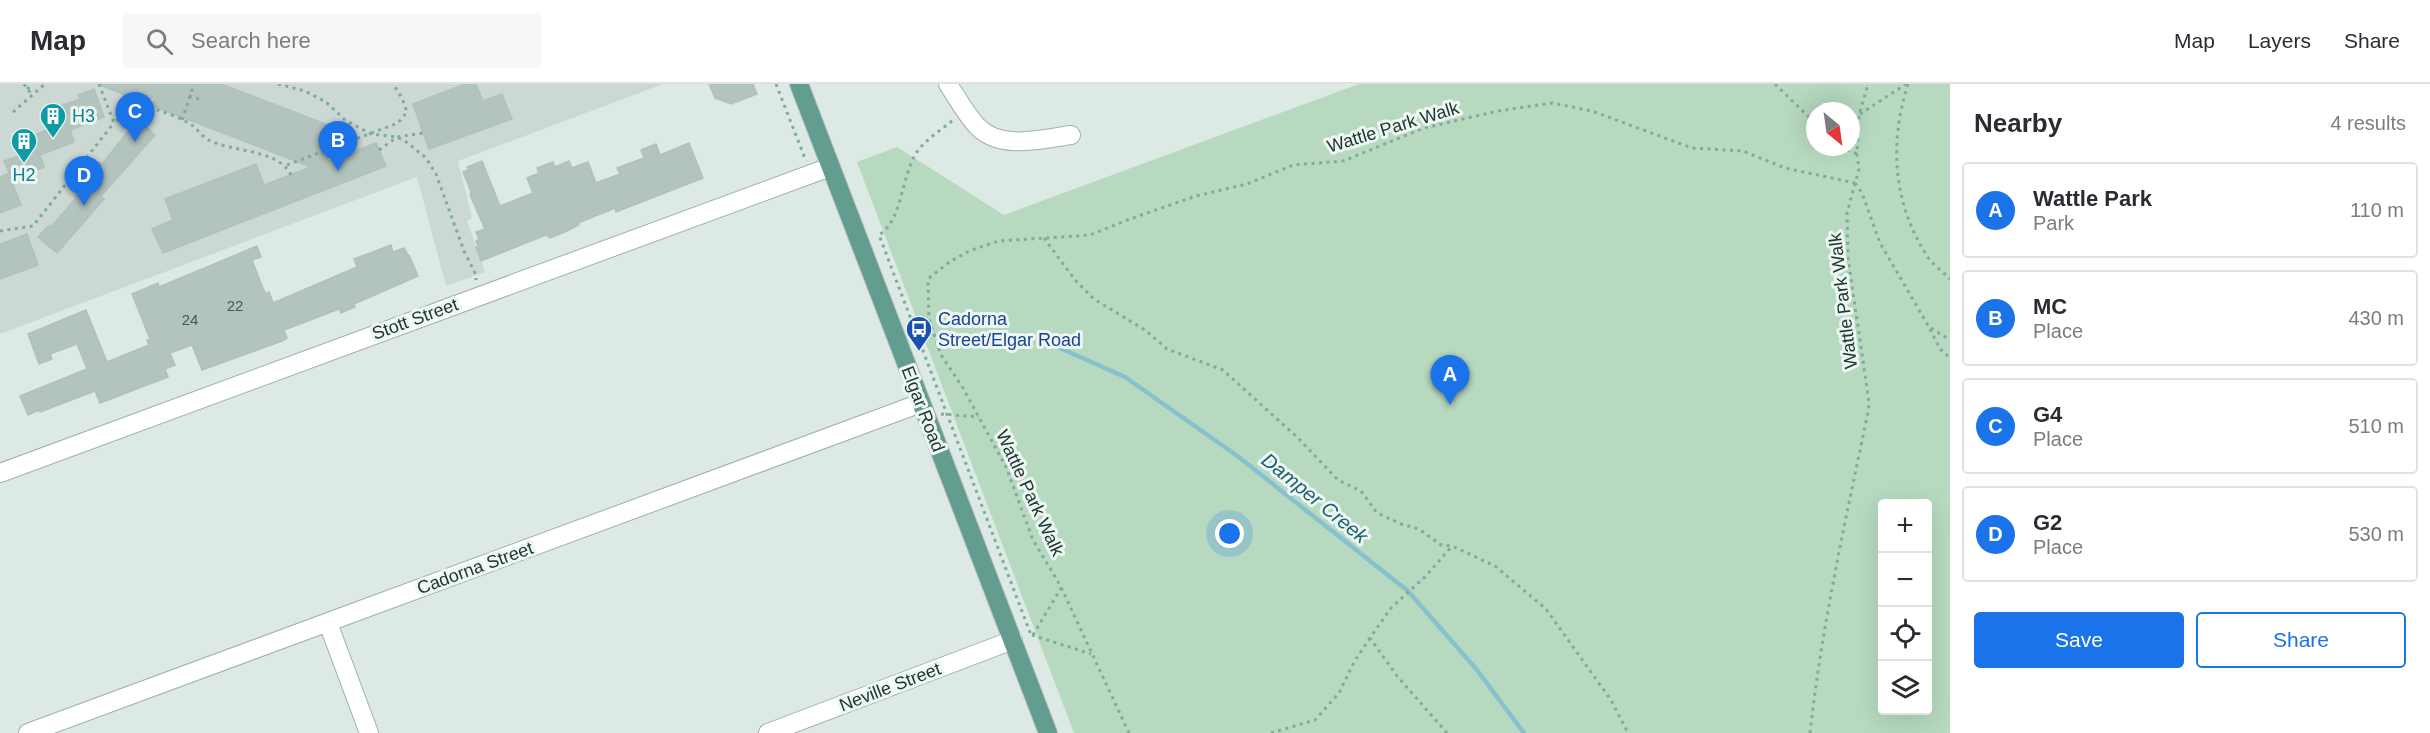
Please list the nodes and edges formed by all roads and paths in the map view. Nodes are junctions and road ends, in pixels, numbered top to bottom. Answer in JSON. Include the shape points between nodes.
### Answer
{"nodes":[{"id":1,"x":24,"y":84,"type":"edge"},
{"id":2,"x":33,"y":84,"type":"edge"},
{"id":3,"x":45,"y":84,"type":"edge"},
{"id":4,"x":99,"y":84,"type":"edge"},
{"id":5,"x":194,"y":84,"type":"edge"},
{"id":6,"x":278,"y":84,"type":"edge"},
{"id":7,"x":393,"y":84,"type":"edge"},
{"id":8,"x":776,"y":84,"type":"edge"},
{"id":9,"x":799,"y":84,"type":"edge"},
{"id":10,"x":948,"y":84,"type":"edge"},
{"id":11,"x":1775,"y":84,"type":"edge"},
{"id":12,"x":1868,"y":84,"type":"edge"},
{"id":13,"x":1907,"y":84,"type":"edge"},
{"id":14,"x":27,"y":89,"type":"junction"},
{"id":15,"x":32,"y":95,"type":"junction"},
{"id":16,"x":189,"y":96,"type":"junction"},
{"id":17,"x":202,"y":100,"type":"dead end"},
{"id":18,"x":965,"y":110,"type":"junction"},
{"id":19,"x":1860,"y":111,"type":"edge"},
{"id":20,"x":13,"y":112,"type":"dead end"},
{"id":21,"x":1860,"y":113,"type":"edge"},
{"id":22,"x":1806,"y":114,"type":"edge"},
{"id":23,"x":182,"y":120,"type":"junction"},
{"id":24,"x":114,"y":123,"type":"junction"},
{"id":25,"x":423,"y":133,"type":"dead end"},
{"id":26,"x":371,"y":134,"type":"junction"},
{"id":27,"x":1071,"y":135,"type":"dead end"},
{"id":28,"x":397,"y":137,"type":"junction"},
{"id":29,"x":379,"y":150,"type":"dead end"},
{"id":30,"x":1857,"y":156,"type":"edge"},
{"id":31,"x":286,"y":165,"type":"junction"},
{"id":32,"x":830,"y":167,"type":"junction"},
{"id":33,"x":811,"y":174,"type":"junction"},
{"id":34,"x":291,"y":175,"type":"dead end"},
{"id":35,"x":1855,"y":183,"type":"junction"},
{"id":36,"x":0,"y":231,"type":"edge"},
{"id":37,"x":1044,"y":238,"type":"junction"},
{"id":38,"x":1950,"y":279,"type":"edge"},
{"id":39,"x":474,"y":297,"type":"junction"},
{"id":40,"x":1929,"y":327,"type":"junction"},
{"id":41,"x":1950,"y":340,"type":"edge"},
{"id":42,"x":1950,"y":358,"type":"edge"},
{"id":43,"x":923,"y":408,"type":"junction"},
{"id":44,"x":949,"y":415,"type":"junction"},
{"id":45,"x":979,"y":417,"type":"junction"},
{"id":46,"x":0,"y":473,"type":"edge"},
{"id":47,"x":1452,"y":546,"type":"junction"},
{"id":48,"x":1061,"y":588,"type":"junction"},
{"id":49,"x":328,"y":622,"type":"junction"},
{"id":50,"x":1032,"y":635,"type":"junction"},
{"id":51,"x":1370,"y":638,"type":"junction"},
{"id":52,"x":1012,"y":640,"type":"junction"},
{"id":53,"x":1093,"y":654,"type":"junction"},
{"id":54,"x":28,"y":733,"type":"edge"},
{"id":55,"x":369,"y":733,"type":"edge"},
{"id":56,"x":768,"y":733,"type":"edge"},
{"id":57,"x":1048,"y":733,"type":"edge"},
{"id":58,"x":1130,"y":733,"type":"edge"},
{"id":59,"x":1271,"y":733,"type":"edge"},
{"id":60,"x":1447,"y":733,"type":"edge"},
{"id":61,"x":1628,"y":733,"type":"edge"},
{"id":62,"x":1810,"y":733,"type":"edge"}],
"edges":[{"from":1,"to":14,"type":"path"},
{"from":2,"to":14,"type":"path"},
{"from":3,"to":15,"type":"path"},
{"from":4,"to":24,"type":"path"},
{"from":5,"to":16,"type":"path"},
{"from":6,"to":26,"type":"path","via":[[326,102],[345,120]]},
{"from":7,"to":26,"type":"path","via":[[407,112],[398,123]]},
{"from":8,"to":33,"type":"path"},
{"from":9,"to":32,"type":"main road","name":"Elgar Road"},
{"from":10,"to":18,"type":"street"},
{"from":11,"to":22,"type":"path"},
{"from":12,"to":19,"type":"path"},
{"from":13,"to":21,"type":"path"},
{"from":13,"to":38,"type":"path","via":[[1898,141],[1898,187],[1906,216],[1928,258]]},
{"from":14,"to":15,"type":"path"},
{"from":15,"to":20,"type":"path"},
{"from":16,"to":17,"type":"path"},
{"from":16,"to":23,"type":"path"},
{"from":18,"to":27,"type":"street","via":[[979,129],[1001,140]]},
{"from":18,"to":44,"type":"path","via":[[918,151],[889,229],[879,235]]},
{"from":23,"to":24,"type":"path","via":[[144,106],[127,111]]},
{"from":23,"to":31,"type":"path","via":[[208,140]]},
{"from":24,"to":36,"type":"path","via":[[33,226]]},
{"from":25,"to":28,"type":"path"},
{"from":26,"to":28,"type":"path"},
{"from":26,"to":31,"type":"path"},
{"from":28,"to":29,"type":"path"},
{"from":28,"to":39,"type":"path","via":[[419,151],[436,174],[476,275]]},
{"from":30,"to":35,"type":"path"},
{"from":31,"to":34,"type":"path"},
{"from":32,"to":33,"type":"street","name":"Stott Street"},
{"from":32,"to":43,"type":"main road","name":"Elgar Road"},
{"from":33,"to":39,"type":"street","name":"Stott Street"},
{"from":35,"to":37,"type":"path","name":"Wattle Park Walk","via":[[1785,168],[1743,151],[1692,148],[1592,111],[1552,103],[1424,128],[1343,161],[1293,165],[1090,235]]},
{"from":35,"to":40,"type":"path","via":[[1863,192],[1880,243]]},
{"from":35,"to":62,"type":"path","name":"Wattle Park Walk","via":[[1847,213],[1848,258],[1869,402],[1834,572]]},
{"from":37,"to":45,"type":"path","name":"Wattle Park Walk","via":[[999,241],[969,251],[928,279],[928,319],[941,355]]},
{"from":37,"to":47,"type":"path","via":[[1094,299],[1167,348],[1223,370],[1338,480],[1361,491],[1377,513],[1419,529],[1441,545]]},
{"from":39,"to":46,"type":"street","name":"Stott Street"},
{"from":40,"to":41,"type":"path"},
{"from":40,"to":42,"type":"path","via":[[1940,349]]},
{"from":43,"to":44,"type":"path"},
{"from":43,"to":49,"type":"street","name":"Cadorna Street"},
{"from":43,"to":52,"type":"main road","name":"Elgar Road"},
{"from":44,"to":45,"type":"path"},
{"from":44,"to":50,"type":"path"},
{"from":45,"to":48,"type":"path","name":"Wattle Park Walk","via":[[1006,467],[1033,540]]},
{"from":47,"to":51,"type":"path","via":[[1391,608]]},
{"from":47,"to":61,"type":"path","via":[[1495,566],[1546,609],[1611,700]]},
{"from":48,"to":50,"type":"path"},
{"from":48,"to":53,"type":"path","name":"Wattle Park Walk"},
{"from":49,"to":54,"type":"street","name":"Cadorna Street"},
{"from":49,"to":55,"type":"street"},
{"from":50,"to":52,"type":"path"},
{"from":50,"to":53,"type":"path"},
{"from":51,"to":59,"type":"path","via":[[1339,693],[1315,720]]},
{"from":51,"to":60,"type":"path"},
{"from":52,"to":56,"type":"street","name":"Neville Street"},
{"from":52,"to":57,"type":"main road","name":"Elgar Road"},
{"from":53,"to":58,"type":"path","name":"Wattle Park Walk"}]}
